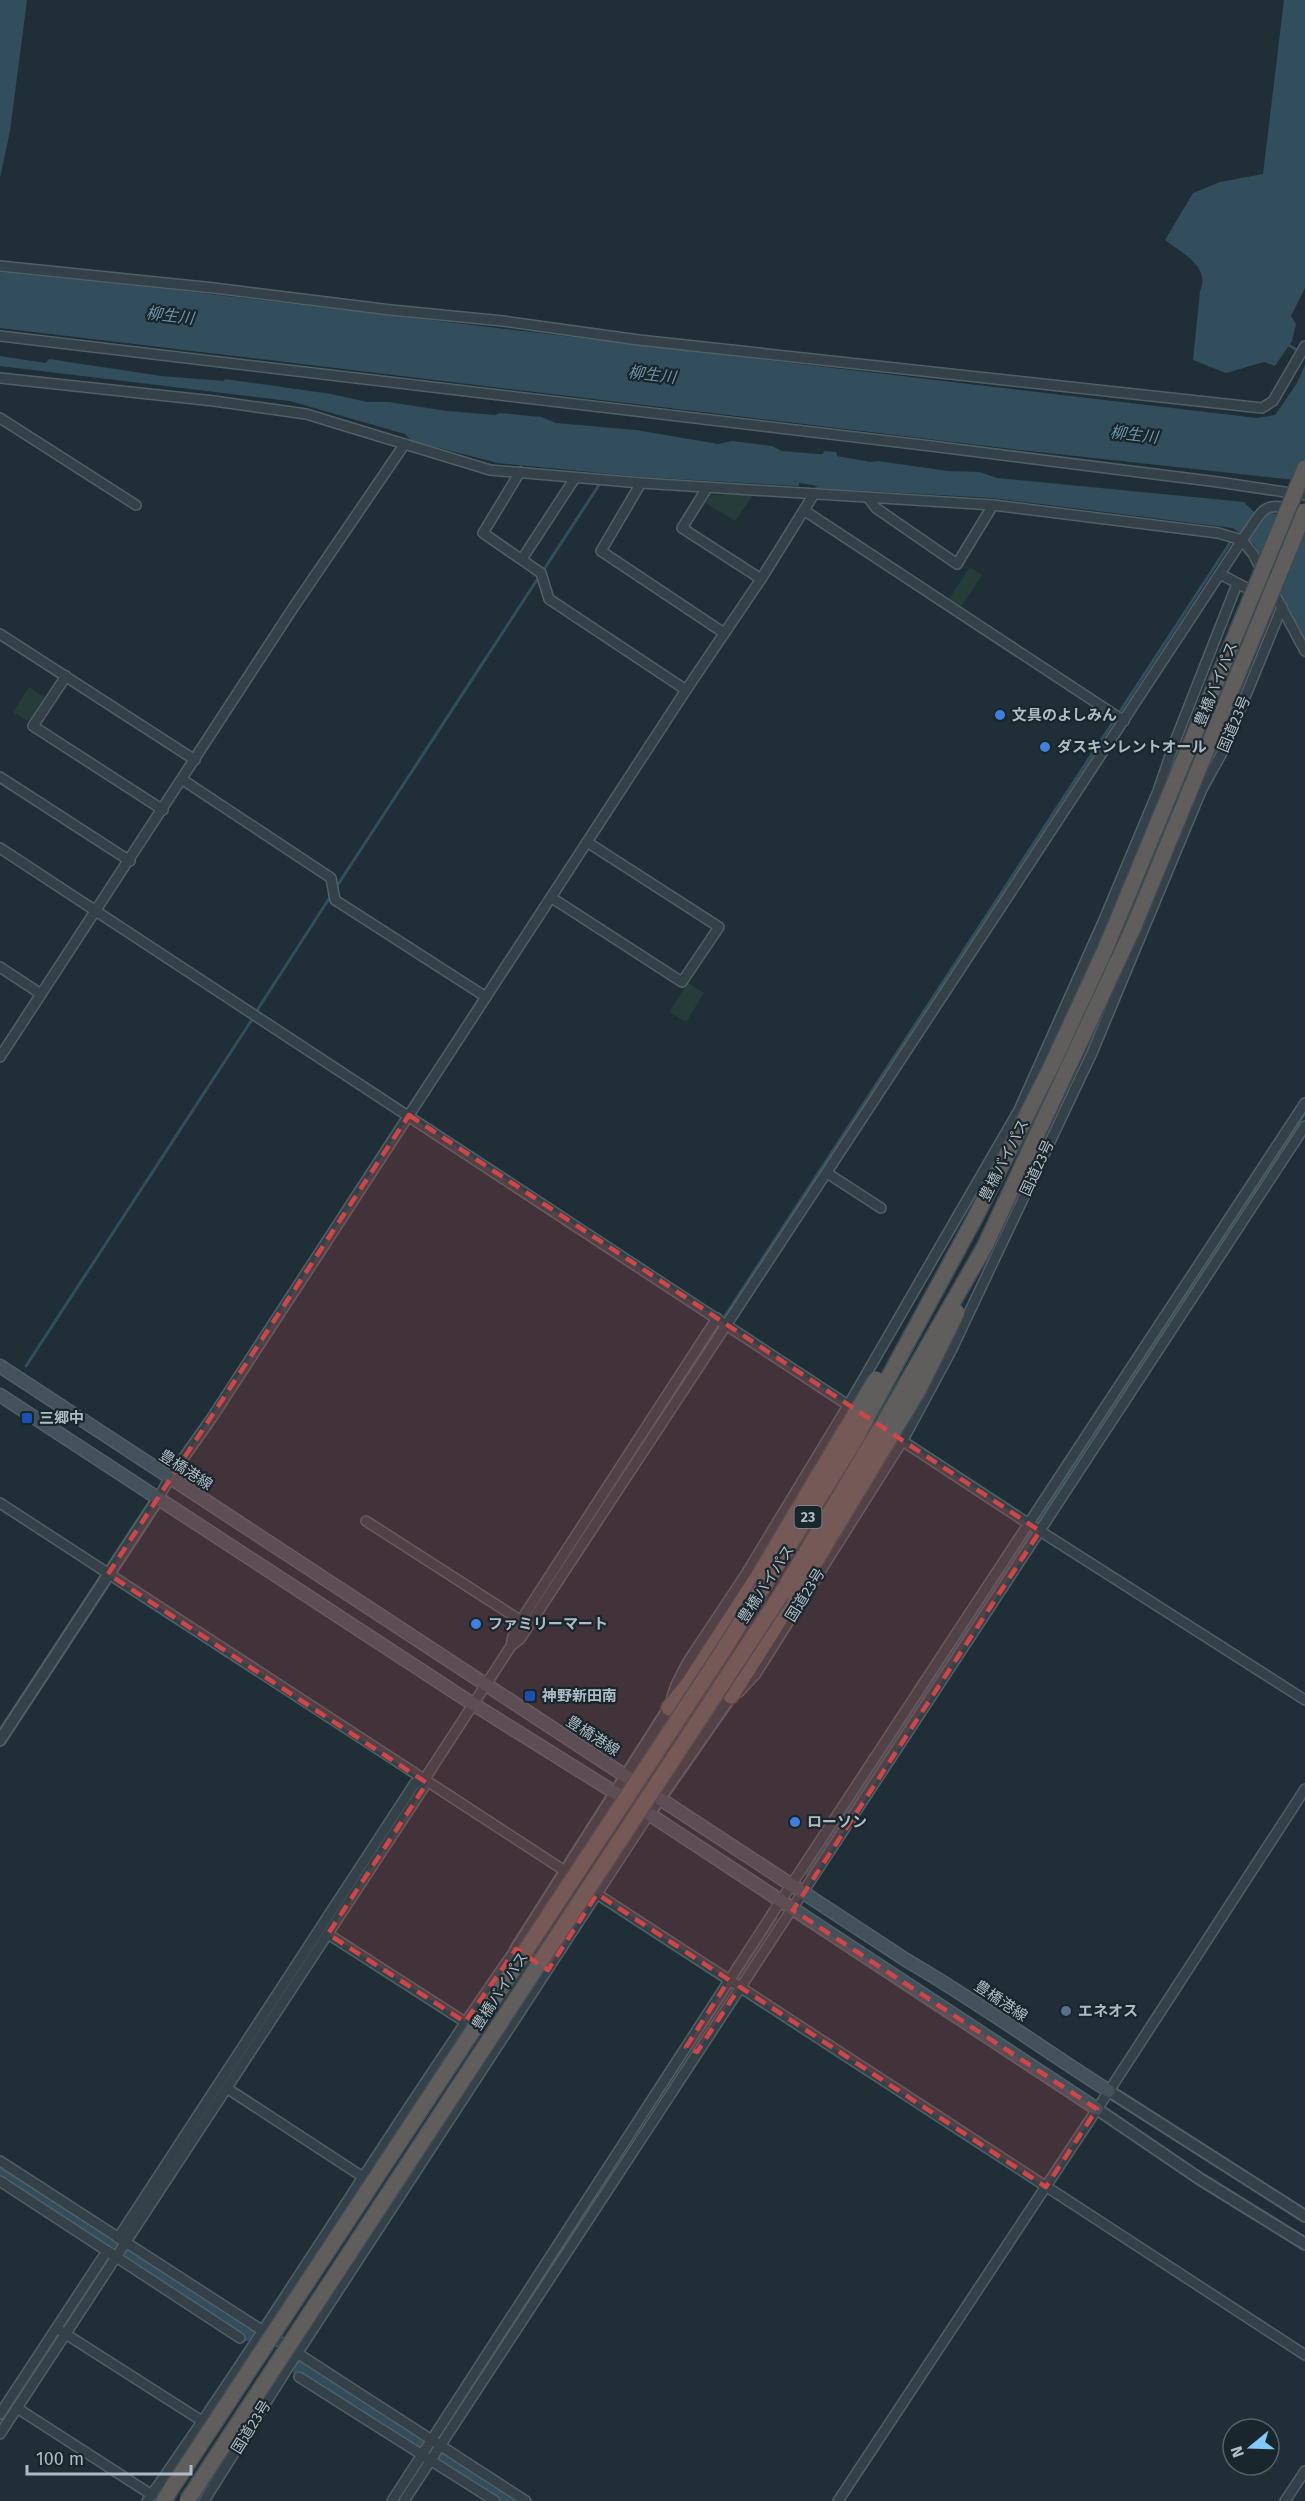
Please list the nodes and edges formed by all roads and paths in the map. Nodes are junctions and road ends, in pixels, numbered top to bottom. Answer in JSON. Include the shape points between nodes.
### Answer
{"nodes":[{"id":1,"x":0,"y":266,"type":"edge"},
{"id":2,"x":0,"y":336,"type":"edge"},
{"id":3,"x":1305,"y":346,"type":"edge"},
{"id":4,"x":0,"y":378,"type":"edge"},
{"id":5,"x":0,"y":418,"type":"edge"},
{"id":6,"x":404,"y":445,"type":"junction"},
{"id":7,"x":1305,"y":468,"type":"edge"},
{"id":8,"x":520,"y":472,"type":"junction"},
{"id":9,"x":575,"y":478,"type":"junction"},
{"id":10,"x":641,"y":483,"type":"junction"},
{"id":11,"x":707,"y":488,"type":"junction"},
{"id":12,"x":814,"y":494,"type":"junction"},
{"id":13,"x":1305,"y":495,"type":"edge"},
{"id":14,"x":869,"y":499,"type":"junction"},
{"id":15,"x":136,"y":505,"type":"dead end"},
{"id":16,"x":993,"y":505,"type":"junction"},
{"id":17,"x":805,"y":511,"type":"junction"},
{"id":18,"x":1305,"y":511,"type":"edge"},
{"id":19,"x":1241,"y":540,"type":"junction"},
{"id":20,"x":522,"y":559,"type":"junction"},
{"id":21,"x":1220,"y":574,"type":"junction"},
{"id":22,"x":761,"y":579,"type":"junction"},
{"id":23,"x":1237,"y":584,"type":"junction"},
{"id":24,"x":1282,"y":607,"type":"junction"},
{"id":25,"x":724,"y":633,"type":"junction"},
{"id":26,"x":0,"y":634,"type":"edge"},
{"id":27,"x":1305,"y":651,"type":"edge"},
{"id":28,"x":66,"y":676,"type":"junction"},
{"id":29,"x":686,"y":690,"type":"junction"},
{"id":30,"x":1123,"y":721,"type":"junction"},
{"id":31,"x":195,"y":760,"type":"junction"},
{"id":32,"x":0,"y":777,"type":"edge"},
{"id":33,"x":183,"y":780,"type":"junction"},
{"id":34,"x":163,"y":810,"type":"junction"},
{"id":35,"x":587,"y":842,"type":"junction"},
{"id":36,"x":0,"y":848,"type":"edge"},
{"id":37,"x":1129,"y":860,"type":"junction"},
{"id":38,"x":130,"y":861,"type":"junction"},
{"id":39,"x":1166,"y":875,"type":"junction"},
{"id":40,"x":552,"y":898,"type":"junction"},
{"id":41,"x":95,"y":911,"type":"junction"},
{"id":42,"x":0,"y":967,"type":"edge"},
{"id":43,"x":41,"y":994,"type":"junction"},
{"id":44,"x":486,"y":997,"type":"junction"},
{"id":45,"x":0,"y":1057,"type":"edge"},
{"id":46,"x":1305,"y":1103,"type":"edge"},
{"id":47,"x":409,"y":1115,"type":"junction"},
{"id":48,"x":1305,"y":1126,"type":"edge"},
{"id":49,"x":1004,"y":1136,"type":"junction"},
{"id":50,"x":1043,"y":1154,"type":"junction"},
{"id":51,"x":827,"y":1173,"type":"junction"},
{"id":52,"x":1252,"y":1184,"type":"junction"},
{"id":53,"x":1263,"y":1190,"type":"junction"},
{"id":54,"x":881,"y":1208,"type":"dead end"},
{"id":55,"x":1231,"y":1218,"type":"junction"},
{"id":56,"x":1241,"y":1224,"type":"junction"},
{"id":57,"x":985,"y":1246,"type":"junction"},
{"id":58,"x":945,"y":1271,"type":"junction"},
{"id":59,"x":1174,"y":1304,"type":"junction"},
{"id":60,"x":1184,"y":1311,"type":"junction"},
{"id":61,"x":717,"y":1318,"type":"junction"},
{"id":62,"x":728,"y":1325,"type":"junction"},
{"id":63,"x":698,"y":1349,"type":"junction"},
{"id":64,"x":708,"y":1355,"type":"junction"},
{"id":65,"x":0,"y":1366,"type":"edge"},
{"id":66,"x":1118,"y":1389,"type":"junction"},
{"id":67,"x":0,"y":1395,"type":"edge"},
{"id":68,"x":1129,"y":1395,"type":"junction"},
{"id":69,"x":849,"y":1404,"type":"junction"},
{"id":70,"x":660,"y":1406,"type":"junction"},
{"id":71,"x":670,"y":1412,"type":"junction"},
{"id":72,"x":903,"y":1440,"type":"junction"},
{"id":73,"x":634,"y":1447,"type":"junction"},
{"id":74,"x":643,"y":1453,"type":"junction"},
{"id":75,"x":170,"y":1477,"type":"junction"},
{"id":76,"x":158,"y":1499,"type":"junction"},
{"id":77,"x":0,"y":1503,"type":"edge"},
{"id":78,"x":594,"y":1508,"type":"junction"},
{"id":79,"x":603,"y":1513,"type":"junction"},
{"id":80,"x":366,"y":1521,"type":"dead end"},
{"id":81,"x":1029,"y":1524,"type":"junction"},
{"id":82,"x":1040,"y":1531,"type":"junction"},
{"id":83,"x":570,"y":1554,"type":"junction"},
{"id":84,"x":108,"y":1574,"type":"junction"},
{"id":85,"x":525,"y":1623,"type":"junction"},
{"id":86,"x":487,"y":1684,"type":"junction"},
{"id":87,"x":730,"y":1696,"type":"junction"},
{"id":88,"x":1305,"y":1700,"type":"edge"},
{"id":89,"x":474,"y":1704,"type":"junction"},
{"id":90,"x":669,"y":1708,"type":"junction"},
{"id":91,"x":0,"y":1740,"type":"edge"},
{"id":92,"x":625,"y":1775,"type":"junction"},
{"id":93,"x":424,"y":1780,"type":"junction"},
{"id":94,"x":1305,"y":1789,"type":"edge"},
{"id":95,"x":614,"y":1792,"type":"junction"},
{"id":96,"x":660,"y":1798,"type":"junction"},
{"id":97,"x":649,"y":1814,"type":"junction"},
{"id":98,"x":565,"y":1871,"type":"junction"},
{"id":99,"x":792,"y":1884,"type":"junction"},
{"id":100,"x":804,"y":1892,"type":"junction"},
{"id":101,"x":597,"y":1894,"type":"junction"},
{"id":102,"x":780,"y":1902,"type":"junction"},
{"id":103,"x":792,"y":1910,"type":"junction"},
{"id":104,"x":324,"y":1935,"type":"junction"},
{"id":105,"x":516,"y":1949,"type":"junction"},
{"id":106,"x":548,"y":1970,"type":"junction"},
{"id":107,"x":729,"y":1980,"type":"junction"},
{"id":108,"x":740,"y":1987,"type":"junction"},
{"id":109,"x":465,"y":2022,"type":"junction"},
{"id":110,"x":686,"y":2047,"type":"junction"},
{"id":111,"x":696,"y":2052,"type":"junction"},
{"id":112,"x":224,"y":2089,"type":"junction"},
{"id":113,"x":1109,"y":2091,"type":"junction"},
{"id":114,"x":1097,"y":2109,"type":"junction"},
{"id":115,"x":0,"y":2161,"type":"edge"},
{"id":116,"x":610,"y":2164,"type":"junction"},
{"id":117,"x":621,"y":2170,"type":"junction"},
{"id":118,"x":363,"y":2177,"type":"junction"},
{"id":119,"x":0,"y":2181,"type":"edge"},
{"id":120,"x":1046,"y":2187,"type":"junction"},
{"id":121,"x":580,"y":2211,"type":"junction"},
{"id":122,"x":1305,"y":2216,"type":"edge"},
{"id":123,"x":589,"y":2217,"type":"junction"},
{"id":124,"x":563,"y":2238,"type":"junction"},
{"id":125,"x":122,"y":2241,"type":"junction"},
{"id":126,"x":572,"y":2243,"type":"junction"},
{"id":127,"x":1305,"y":2244,"type":"edge"},
{"id":128,"x":113,"y":2254,"type":"junction"},
{"id":129,"x":541,"y":2271,"type":"junction"},
{"id":130,"x":550,"y":2276,"type":"junction"},
{"id":131,"x":232,"y":2310,"type":"junction"},
{"id":132,"x":518,"y":2316,"type":"junction"},
{"id":133,"x":222,"y":2326,"type":"junction"},
{"id":134,"x":56,"y":2328,"type":"junction"},
{"id":135,"x":263,"y":2330,"type":"junction"},
{"id":136,"x":65,"y":2334,"type":"junction"},
{"id":137,"x":240,"y":2338,"type":"dead end"},
{"id":138,"x":299,"y":2353,"type":"junction"},
{"id":139,"x":1305,"y":2355,"type":"edge"},
{"id":140,"x":328,"y":2373,"type":"junction"},
{"id":141,"x":299,"y":2377,"type":"dead end"},
{"id":142,"x":320,"y":2386,"type":"junction"},
{"id":143,"x":17,"y":2408,"type":"junction"},
{"id":144,"x":0,"y":2414,"type":"edge"},
{"id":145,"x":202,"y":2421,"type":"junction"},
{"id":146,"x":0,"y":2434,"type":"edge"},
{"id":147,"x":435,"y":2443,"type":"junction"},
{"id":148,"x":425,"y":2455,"type":"junction"},
{"id":149,"x":473,"y":2467,"type":"junction"},
{"id":150,"x":1305,"y":2471,"type":"edge"},
{"id":151,"x":464,"y":2481,"type":"junction"},
{"id":152,"x":158,"y":2497,"type":"edge"},
{"id":153,"x":520,"y":2500,"type":"edge"},
{"id":154,"x":187,"y":2501,"type":"edge"},
{"id":155,"x":204,"y":2501,"type":"edge"},
{"id":156,"x":392,"y":2501,"type":"edge"},
{"id":157,"x":404,"y":2501,"type":"edge"},
{"id":158,"x":495,"y":2501,"type":"edge"},
{"id":159,"x":838,"y":2501,"type":"edge"},
{"id":160,"x":1285,"y":2501,"type":"edge"}],
"edges":[{"from":1,"to":3,"type":"street","via":[[1262,408],[1273,401]]},
{"from":2,"to":13,"type":"street","via":[[932,446]]},
{"from":4,"to":6,"type":"street","via":[[306,414]]},
{"from":5,"to":15,"type":"street"},
{"from":6,"to":8,"type":"street","via":[[490,470]]},
{"from":6,"to":31,"type":"street"},
{"from":7,"to":58,"type":"highway","name":"豊橋バイパス","number":"23","bridge":true,"via":[[1100,960],[1016,1137]]},
{"from":8,"to":9,"type":"street"},
{"from":8,"to":20,"type":"street","via":[[483,533]]},
{"from":9,"to":10,"type":"street"},
{"from":9,"to":20,"type":"street"},
{"from":10,"to":11,"type":"street"},
{"from":10,"to":25,"type":"street","via":[[601,551]]},
{"from":11,"to":12,"type":"street"},
{"from":11,"to":22,"type":"street","via":[[682,528]]},
{"from":12,"to":14,"type":"street"},
{"from":12,"to":17,"type":"street"},
{"from":14,"to":16,"type":"street"},
{"from":14,"to":16,"type":"street","via":[[876,508],[957,564]]},
{"from":16,"to":19,"type":"street","via":[[1229,535]]},
{"from":17,"to":22,"type":"street"},
{"from":17,"to":30,"type":"street"},
{"from":18,"to":19,"type":"street","via":[[1273,505],[1264,508]]},
{"from":18,"to":57,"type":"highway","name":"豊橋バイパス","number":"23","bridge":true,"via":[[1134,926]]},
{"from":19,"to":21,"type":"street"},
{"from":19,"to":24,"type":"street"},
{"from":20,"to":29,"type":"street","via":[[541,574],[549,599]]},
{"from":21,"to":23,"type":"street"},
{"from":21,"to":30,"type":"street"},
{"from":22,"to":25,"type":"street"},
{"from":23,"to":24,"type":"street"},
{"from":23,"to":37,"type":"street"},
{"from":24,"to":27,"type":"street"},
{"from":24,"to":39,"type":"street","name":"国道23号","number":"23","via":[[1223,751],[1202,789]]},
{"from":25,"to":29,"type":"street"},
{"from":26,"to":28,"type":"street"},
{"from":28,"to":31,"type":"street"},
{"from":28,"to":34,"type":"street","via":[[33,726]]},
{"from":29,"to":35,"type":"street"},
{"from":30,"to":51,"type":"street"},
{"from":31,"to":33,"type":"street"},
{"from":32,"to":38,"type":"street"},
{"from":33,"to":34,"type":"street"},
{"from":33,"to":44,"type":"street","via":[[331,879],[335,900]]},
{"from":34,"to":38,"type":"street"},
{"from":35,"to":40,"type":"street"},
{"from":35,"to":40,"type":"street","via":[[719,927],[682,982]]},
{"from":36,"to":41,"type":"street"},
{"from":37,"to":39,"type":"street"},
{"from":37,"to":49,"type":"street"},
{"from":38,"to":41,"type":"street"},
{"from":39,"to":50,"type":"street","name":"国道23号","number":"23","via":[[1092,1053]]},
{"from":40,"to":44,"type":"street"},
{"from":41,"to":43,"type":"street"},
{"from":41,"to":47,"type":"street"},
{"from":42,"to":43,"type":"street"},
{"from":43,"to":45,"type":"street"},
{"from":44,"to":47,"type":"street"},
{"from":46,"to":52,"type":"street"},
{"from":47,"to":61,"type":"street"},
{"from":47,"to":75,"type":"street"},
{"from":48,"to":53,"type":"street"},
{"from":49,"to":50,"type":"street"},
{"from":49,"to":69,"type":"street"},
{"from":50,"to":72,"type":"street","name":"国道23号","number":"23","via":[[987,1280]]},
{"from":51,"to":54,"type":"street"},
{"from":51,"to":62,"type":"street"},
{"from":52,"to":53,"type":"street"},
{"from":52,"to":55,"type":"street"},
{"from":53,"to":56,"type":"street"},
{"from":55,"to":56,"type":"street"},
{"from":55,"to":59,"type":"street"},
{"from":56,"to":60,"type":"street"},
{"from":57,"to":87,"type":"highway","number":"23","bridge":true,"via":[[919,1389]]},
{"from":57,"to":154,"type":"highway","name":"豊橋バイパス","number":"23","bridge":true,"via":[[780,1596]]},
{"from":58,"to":90,"type":"highway","number":"23","bridge":true,"via":[[761,1572]]},
{"from":58,"to":152,"type":"highway","name":"豊橋バイパス","number":"23","bridge":true,"via":[[852,1445],[790,1546]]},
{"from":59,"to":60,"type":"street"},
{"from":59,"to":66,"type":"street"},
{"from":60,"to":68,"type":"street"},
{"from":61,"to":62,"type":"street"},
{"from":61,"to":63,"type":"street"},
{"from":62,"to":64,"type":"street"},
{"from":62,"to":69,"type":"street"},
{"from":63,"to":64,"type":"street"},
{"from":63,"to":70,"type":"street"},
{"from":64,"to":71,"type":"street"},
{"from":65,"to":75,"type":"main road","name":"豊橋港線"},
{"from":66,"to":68,"type":"street"},
{"from":66,"to":81,"type":"street"},
{"from":67,"to":76,"type":"main road"},
{"from":68,"to":82,"type":"street"},
{"from":69,"to":72,"type":"street"},
{"from":69,"to":90,"type":"street","via":[[746,1574],[687,1662]]},
{"from":70,"to":71,"type":"street"},
{"from":70,"to":73,"type":"street"},
{"from":71,"to":74,"type":"street"},
{"from":72,"to":81,"type":"street"},
{"from":72,"to":87,"type":"street","name":"国道23号","number":"23","via":[[755,1675],[747,1686]]},
{"from":73,"to":74,"type":"street"},
{"from":73,"to":78,"type":"street"},
{"from":74,"to":79,"type":"street"},
{"from":75,"to":76,"type":"street"},
{"from":75,"to":86,"type":"main road","name":"豊橋港線"},
{"from":76,"to":84,"type":"street"},
{"from":76,"to":89,"type":"main road"},
{"from":77,"to":84,"type":"street"},
{"from":78,"to":79,"type":"street"},
{"from":78,"to":83,"type":"street"},
{"from":79,"to":83,"type":"street"},
{"from":80,"to":85,"type":"street"},
{"from":81,"to":82,"type":"street"},
{"from":81,"to":99,"type":"street"},
{"from":82,"to":88,"type":"street"},
{"from":82,"to":100,"type":"street"},
{"from":83,"to":85,"type":"street"},
{"from":84,"to":91,"type":"street"},
{"from":84,"to":93,"type":"street"},
{"from":85,"to":86,"type":"street","via":[[520,1639],[511,1646]]},
{"from":86,"to":89,"type":"street"},
{"from":86,"to":92,"type":"main road","name":"豊橋港線"},
{"from":87,"to":96,"type":"street"},
{"from":89,"to":93,"type":"street"},
{"from":89,"to":95,"type":"main road"},
{"from":90,"to":92,"type":"street"},
{"from":92,"to":95,"type":"street"},
{"from":92,"to":96,"type":"main road","name":"豊橋港線"},
{"from":93,"to":98,"type":"street"},
{"from":93,"to":104,"type":"street","via":[[424,1787],[385,1838]]},
{"from":94,"to":113,"type":"street"},
{"from":95,"to":97,"type":"main road"},
{"from":95,"to":98,"type":"street"},
{"from":96,"to":97,"type":"street"},
{"from":96,"to":99,"type":"main road","name":"豊橋港線"},
{"from":97,"to":101,"type":"street","name":"国道23号"},
{"from":97,"to":102,"type":"main road"},
{"from":98,"to":105,"type":"street"},
{"from":99,"to":100,"type":"main road","name":"豊橋港線"},
{"from":99,"to":102,"type":"street"},
{"from":100,"to":103,"type":"street"},
{"from":100,"to":113,"type":"main road","name":"豊橋港線"},
{"from":101,"to":106,"type":"street","name":"国道23号"},
{"from":101,"to":107,"type":"street"},
{"from":102,"to":103,"type":"main road"},
{"from":102,"to":107,"type":"street"},
{"from":103,"to":108,"type":"street"},
{"from":103,"to":114,"type":"main road"},
{"from":104,"to":109,"type":"street"},
{"from":104,"to":112,"type":"street"},
{"from":105,"to":106,"type":"street"},
{"from":105,"to":109,"type":"street"},
{"from":106,"to":138,"type":"street","name":"国道23号"},
{"from":107,"to":108,"type":"street"},
{"from":107,"to":110,"type":"street"},
{"from":108,"to":111,"type":"street"},
{"from":108,"to":120,"type":"street"},
{"from":109,"to":118,"type":"street"},
{"from":110,"to":111,"type":"street"},
{"from":110,"to":116,"type":"street"},
{"from":111,"to":117,"type":"street"},
{"from":112,"to":118,"type":"street"},
{"from":112,"to":125,"type":"street"},
{"from":113,"to":114,"type":"street"},
{"from":113,"to":122,"type":"street"},
{"from":114,"to":120,"type":"street"},
{"from":114,"to":127,"type":"street"},
{"from":115,"to":125,"type":"street"},
{"from":116,"to":117,"type":"street"},
{"from":116,"to":121,"type":"street"},
{"from":117,"to":123,"type":"street"},
{"from":118,"to":135,"type":"street"},
{"from":119,"to":128,"type":"street"},
{"from":120,"to":139,"type":"street"},
{"from":120,"to":159,"type":"street"},
{"from":121,"to":123,"type":"street"},
{"from":121,"to":124,"type":"street"},
{"from":123,"to":126,"type":"street"},
{"from":124,"to":126,"type":"street"},
{"from":124,"to":129,"type":"street"},
{"from":125,"to":128,"type":"street"},
{"from":125,"to":131,"type":"street"},
{"from":126,"to":130,"type":"street"},
{"from":128,"to":133,"type":"street"},
{"from":128,"to":134,"type":"street"},
{"from":128,"to":136,"type":"street"},
{"from":129,"to":130,"type":"street"},
{"from":129,"to":132,"type":"street"},
{"from":130,"to":132,"type":"street"},
{"from":131,"to":133,"type":"street"},
{"from":131,"to":135,"type":"street"},
{"from":132,"to":147,"type":"street"},
{"from":133,"to":137,"type":"street"},
{"from":134,"to":136,"type":"street"},
{"from":134,"to":144,"type":"street"},
{"from":135,"to":138,"type":"street"},
{"from":135,"to":145,"type":"street"},
{"from":136,"to":143,"type":"street"},
{"from":136,"to":145,"type":"street"},
{"from":138,"to":140,"type":"street"},
{"from":138,"to":155,"type":"street","name":"国道23号"},
{"from":140,"to":142,"type":"street"},
{"from":140,"to":147,"type":"street"},
{"from":141,"to":142,"type":"street"},
{"from":142,"to":148,"type":"street"},
{"from":143,"to":146,"type":"street"},
{"from":143,"to":152,"type":"street"},
{"from":145,"to":152,"type":"street"},
{"from":147,"to":148,"type":"street"},
{"from":147,"to":149,"type":"street"},
{"from":148,"to":151,"type":"street"},
{"from":148,"to":156,"type":"street"},
{"from":148,"to":157,"type":"street"},
{"from":149,"to":151,"type":"street"},
{"from":149,"to":153,"type":"street"},
{"from":150,"to":160,"type":"street"},
{"from":151,"to":158,"type":"street"}]}
